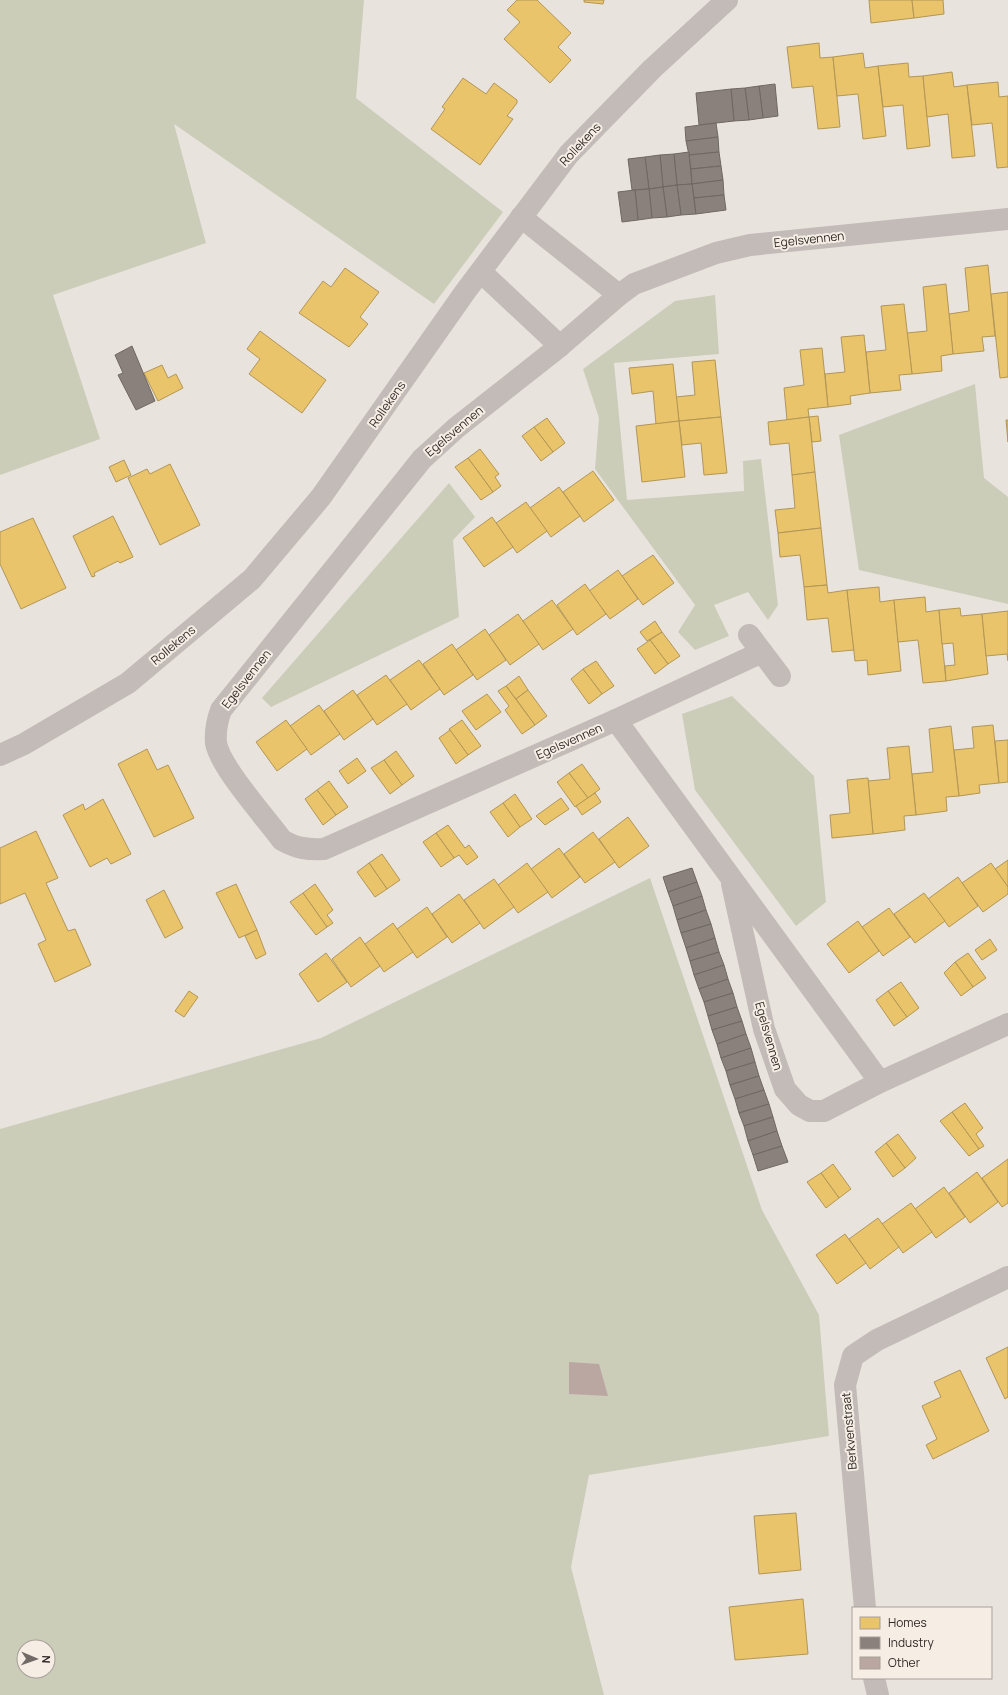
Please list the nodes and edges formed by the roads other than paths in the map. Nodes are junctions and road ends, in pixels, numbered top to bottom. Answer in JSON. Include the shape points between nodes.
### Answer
{"nodes":[{"id":1,"x":728,"y":0,"type":"edge"},
{"id":2,"x":521,"y":216,"type":"junction"},
{"id":3,"x":1008,"y":219,"type":"edge"},
{"id":4,"x":481,"y":272,"type":"junction"},
{"id":5,"x":619,"y":295,"type":"junction"},
{"id":6,"x":560,"y":346,"type":"junction"},
{"id":7,"x":749,"y":635,"type":"dead end"},
{"id":8,"x":762,"y":652,"type":"junction"},
{"id":9,"x":780,"y":676,"type":"dead end"},
{"id":10,"x":616,"y":720,"type":"junction"},
{"id":11,"x":0,"y":755,"type":"edge"},
{"id":12,"x":730,"y":875,"type":"junction"},
{"id":13,"x":1008,"y":1024,"type":"edge"},
{"id":14,"x":880,"y":1082,"type":"junction"},
{"id":15,"x":1008,"y":1277,"type":"edge"},
{"id":16,"x":864,"y":1607,"type":"edge"},
{"id":17,"x":874,"y":1679,"type":"edge"},
{"id":18,"x":878,"y":1695,"type":"edge"}],
"edges":[{"from":1,"to":2,"type":"street","name":"Rollekens","via":[[652,69],[569,154]]},
{"from":2,"to":4,"type":"street","name":"Rollekens"},
{"from":2,"to":5,"type":"street"},
{"from":3,"to":5,"type":"street","name":"Egelsvennen","via":[[750,245],[653,276],[634,284]]},
{"from":4,"to":6,"type":"street"},
{"from":4,"to":11,"type":"street","name":"Rollekens","via":[[321,497],[252,579],[128,683],[24,744]]},
{"from":5,"to":6,"type":"street","name":"Egelsvennen"},
{"from":6,"to":10,"type":"street","name":"Egelsvennen","via":[[456,428],[422,459],[221,710],[216,724],[216,743],[222,760],[282,840],[295,848],[309,850],[324,849]]},
{"from":7,"to":8,"type":"street"},
{"from":8,"to":9,"type":"street"},
{"from":8,"to":10,"type":"street","name":"Egelsvennen"},
{"from":10,"to":12,"type":"street","name":"Egelsvennen"},
{"from":12,"to":14,"type":"street","name":"Egelsvennen"},
{"from":12,"to":14,"type":"street","name":"Egelsvennen","via":[[764,1029],[785,1089],[799,1105],[810,1111],[824,1111]]},
{"from":13,"to":14,"type":"street","name":"Egelsvennen"},
{"from":15,"to":16,"type":"street","name":"Berkvenstraat","via":[[877,1340],[853,1356],[845,1385]]},
{"from":17,"to":18,"type":"street"}]}
